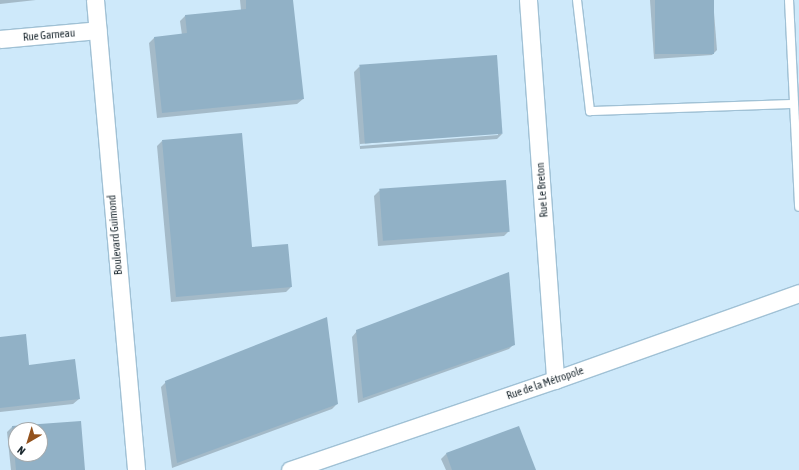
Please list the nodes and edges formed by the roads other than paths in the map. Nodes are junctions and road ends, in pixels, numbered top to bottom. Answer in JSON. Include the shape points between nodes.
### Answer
{"nodes":[{"id":1,"x":95,"y":0,"type":"edge"},
{"id":2,"x":528,"y":0,"type":"edge"},
{"id":3,"x":578,"y":0,"type":"edge"},
{"id":4,"x":789,"y":0,"type":"edge"},
{"id":5,"x":98,"y":30,"type":"junction"},
{"id":6,"x":0,"y":39,"type":"edge"},
{"id":7,"x":794,"y":104,"type":"junction"},
{"id":8,"x":799,"y":207,"type":"edge"},
{"id":9,"x":799,"y":293,"type":"edge"},
{"id":10,"x":556,"y":380,"type":"junction"},
{"id":11,"x":136,"y":470,"type":"edge"},
{"id":12,"x":290,"y":470,"type":"edge"}],
"edges":[{"from":1,"to":5,"type":"street","name":"Boulevard Guimond"},
{"from":2,"to":10,"type":"street","name":"Rue Le Breton"},
{"from":3,"to":7,"type":"lane","via":[[590,111]]},
{"from":4,"to":7,"type":"lane"},
{"from":5,"to":6,"type":"street","name":"Rue Garneau"},
{"from":5,"to":11,"type":"street","name":"Boulevard Guimond"},
{"from":7,"to":8,"type":"lane"},
{"from":9,"to":10,"type":"street","name":"Rue de la Métropole"},
{"from":10,"to":12,"type":"street","name":"Rue de la Métropole"}]}
